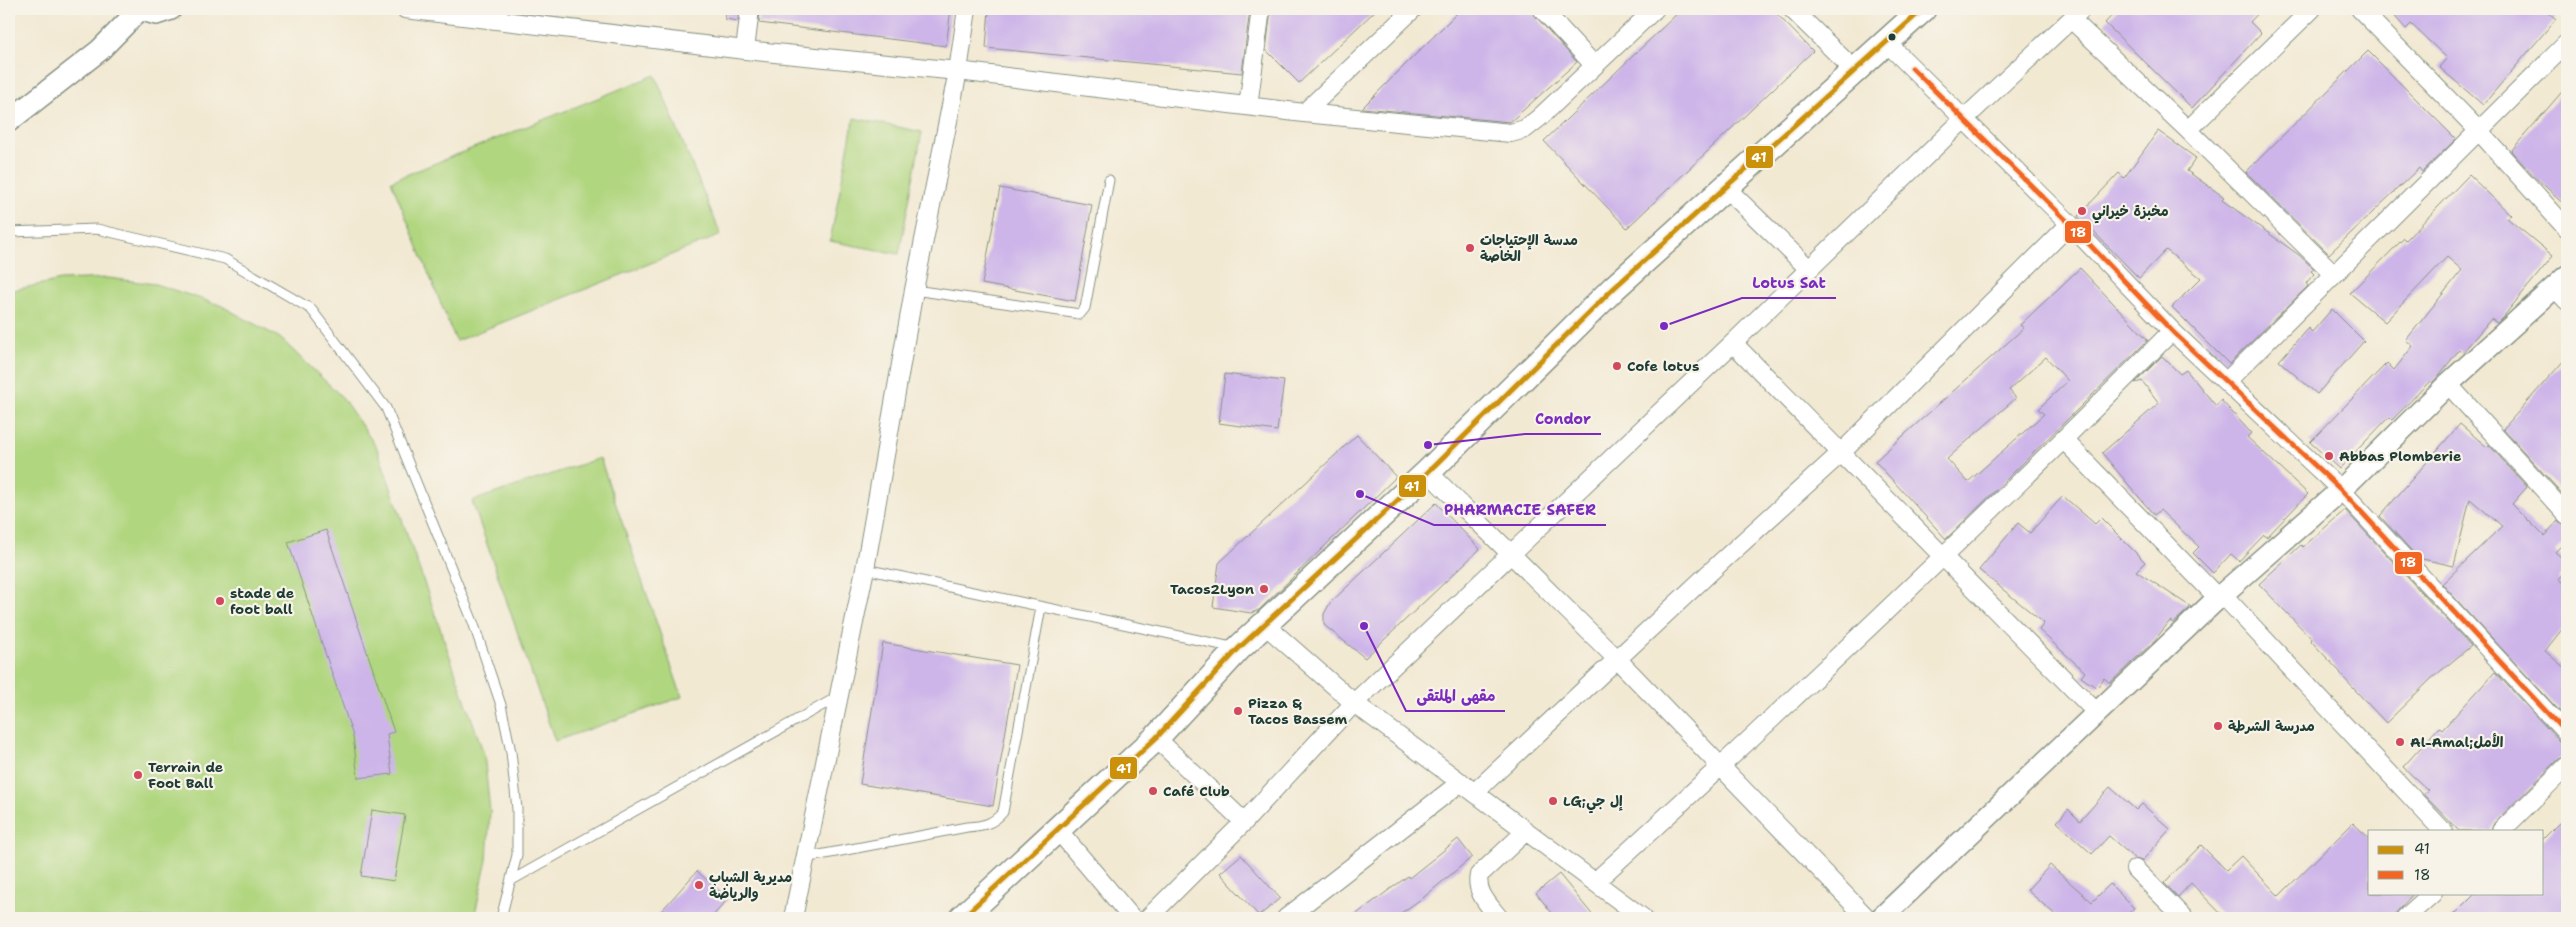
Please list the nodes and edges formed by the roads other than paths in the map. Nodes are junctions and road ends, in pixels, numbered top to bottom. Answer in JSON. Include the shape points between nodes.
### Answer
{"nodes":[{"id":1,"x":139,"y":9,"type":"edge"},
{"id":2,"x":171,"y":9,"type":"edge"},
{"id":3,"x":405,"y":9,"type":"edge"},
{"id":4,"x":750,"y":9,"type":"edge"},
{"id":5,"x":966,"y":9,"type":"edge"},
{"id":6,"x":1261,"y":9,"type":"edge"},
{"id":7,"x":1413,"y":9,"type":"edge"},
{"id":8,"x":1542,"y":9,"type":"edge"},
{"id":9,"x":1655,"y":9,"type":"edge"},
{"id":10,"x":1792,"y":9,"type":"edge"},
{"id":11,"x":1923,"y":9,"type":"edge"},
{"id":12,"x":2312,"y":9,"type":"edge"},
{"id":13,"x":2360,"y":9,"type":"edge"},
{"id":14,"x":2077,"y":14,"type":"edge"},
{"id":15,"x":504,"y":15,"type":"edge"},
{"id":16,"x":1887,"y":43,"type":"junction"},
{"id":17,"x":2567,"y":43,"type":"edge"},
{"id":18,"x":745,"y":50,"type":"junction"},
{"id":19,"x":1594,"y":65,"type":"junction"},
{"id":20,"x":958,"y":71,"type":"junction"},
{"id":21,"x":1855,"y":71,"type":"junction"},
{"id":22,"x":1248,"y":106,"type":"junction"},
{"id":23,"x":1304,"y":113,"type":"junction"},
{"id":24,"x":1963,"y":120,"type":"junction"},
{"id":25,"x":9,"y":121,"type":"edge"},
{"id":26,"x":2188,"y":130,"type":"junction"},
{"id":27,"x":2479,"y":131,"type":"junction"},
{"id":28,"x":1109,"y":180,"type":"dead end"},
{"id":29,"x":1725,"y":187,"type":"junction"},
{"id":30,"x":2070,"y":224,"type":"junction"},
{"id":31,"x":2567,"y":229,"type":"edge"},
{"id":32,"x":9,"y":232,"type":"edge"},
{"id":33,"x":1809,"y":269,"type":"junction"},
{"id":34,"x":2334,"y":274,"type":"junction"},
{"id":35,"x":2563,"y":288,"type":"edge"},
{"id":36,"x":914,"y":290,"type":"junction"},
{"id":37,"x":2172,"y":332,"type":"junction"},
{"id":38,"x":1733,"y":343,"type":"junction"},
{"id":39,"x":2226,"y":382,"type":"junction"},
{"id":40,"x":2448,"y":384,"type":"junction"},
{"id":41,"x":2064,"y":440,"type":"junction"},
{"id":42,"x":1842,"y":452,"type":"junction"},
{"id":43,"x":1428,"y":472,"type":"junction"},
{"id":44,"x":2341,"y":490,"type":"junction"},
{"id":45,"x":2567,"y":514,"type":"edge"},
{"id":46,"x":1512,"y":553,"type":"junction"},
{"id":47,"x":1942,"y":556,"type":"junction"},
{"id":48,"x":865,"y":569,"type":"junction"},
{"id":49,"x":2220,"y":596,"type":"junction"},
{"id":50,"x":1041,"y":606,"type":"junction"},
{"id":51,"x":1264,"y":624,"type":"junction"},
{"id":52,"x":1239,"y":648,"type":"junction"},
{"id":53,"x":1617,"y":659,"type":"junction"},
{"id":54,"x":840,"y":695,"type":"junction"},
{"id":55,"x":1354,"y":703,"type":"junction"},
{"id":56,"x":2097,"y":713,"type":"junction"},
{"id":57,"x":2567,"y":734,"type":"edge"},
{"id":58,"x":1156,"y":738,"type":"junction"},
{"id":59,"x":2567,"y":766,"type":"edge"},
{"id":60,"x":1720,"y":768,"type":"junction"},
{"id":61,"x":1461,"y":782,"type":"junction"},
{"id":62,"x":1475,"y":792,"type":"junction"},
{"id":63,"x":1244,"y":822,"type":"junction"},
{"id":64,"x":1058,"y":830,"type":"junction"},
{"id":65,"x":2441,"y":830,"type":"edge"},
{"id":66,"x":2502,"y":830,"type":"edge"},
{"id":67,"x":1525,"y":832,"type":"junction"},
{"id":68,"x":804,"y":858,"type":"junction"},
{"id":69,"x":2135,"y":869,"type":"dead end"},
{"id":70,"x":512,"y":880,"type":"junction"},
{"id":71,"x":1596,"y":882,"type":"junction"},
{"id":72,"x":2432,"y":894,"type":"edge"},
{"id":73,"x":501,"y":918,"type":"edge"},
{"id":74,"x":793,"y":918,"type":"edge"},
{"id":75,"x":962,"y":918,"type":"edge"},
{"id":76,"x":1132,"y":918,"type":"edge"},
{"id":77,"x":1148,"y":918,"type":"edge"},
{"id":78,"x":1286,"y":918,"type":"edge"},
{"id":79,"x":1499,"y":918,"type":"edge"},
{"id":80,"x":1643,"y":918,"type":"edge"},
{"id":81,"x":1867,"y":918,"type":"edge"},
{"id":82,"x":1881,"y":918,"type":"edge"},
{"id":83,"x":2184,"y":918,"type":"edge"},
{"id":84,"x":2405,"y":918,"type":"edge"}],
"edges":[{"from":1,"to":2,"type":"street","via":[[156,14]]},
{"from":1,"to":25,"type":"street","via":[[100,50]]},
{"from":3,"to":15,"type":"street"},
{"from":4,"to":18,"type":"street"},
{"from":5,"to":20,"type":"street"},
{"from":6,"to":22,"type":"street"},
{"from":7,"to":23,"type":"street"},
{"from":8,"to":19,"type":"street"},
{"from":9,"to":19,"type":"street"},
{"from":10,"to":21,"type":"street"},
{"from":11,"to":16,"type":"main road"},
{"from":12,"to":26,"type":"street"},
{"from":13,"to":27,"type":"street"},
{"from":14,"to":24,"type":"street"},
{"from":14,"to":26,"type":"street"},
{"from":15,"to":18,"type":"street"},
{"from":16,"to":21,"type":"main road"},
{"from":16,"to":24,"type":"street"},
{"from":17,"to":27,"type":"street"},
{"from":18,"to":20,"type":"street"},
{"from":19,"to":23,"type":"street","via":[[1538,118],[1511,133]]},
{"from":20,"to":22,"type":"street"},
{"from":20,"to":36,"type":"street"},
{"from":21,"to":29,"type":"main road"},
{"from":22,"to":23,"type":"street"},
{"from":24,"to":30,"type":"street"},
{"from":24,"to":33,"type":"street"},
{"from":26,"to":34,"type":"street"},
{"from":27,"to":31,"type":"street"},
{"from":27,"to":34,"type":"street"},
{"from":28,"to":36,"type":"lane","via":[[1085,308],[1080,314]]},
{"from":29,"to":33,"type":"street"},
{"from":29,"to":43,"type":"main road","via":[[1614,288]]},
{"from":30,"to":37,"type":"street"},
{"from":30,"to":42,"type":"street"},
{"from":32,"to":70,"type":"lane","via":[[97,229],[225,259],[310,309],[386,408],[473,622],[501,705],[511,752],[517,809],[517,855]]},
{"from":33,"to":38,"type":"street"},
{"from":34,"to":39,"type":"street"},
{"from":35,"to":40,"type":"street"},
{"from":36,"to":48,"type":"street"},
{"from":37,"to":39,"type":"street"},
{"from":37,"to":41,"type":"street"},
{"from":38,"to":42,"type":"street"},
{"from":38,"to":46,"type":"street"},
{"from":39,"to":44,"type":"street"},
{"from":40,"to":44,"type":"street"},
{"from":40,"to":45,"type":"street"},
{"from":41,"to":47,"type":"street"},
{"from":41,"to":49,"type":"street"},
{"from":42,"to":47,"type":"street"},
{"from":42,"to":53,"type":"street"},
{"from":43,"to":46,"type":"street"},
{"from":43,"to":51,"type":"main road"},
{"from":44,"to":49,"type":"street"},
{"from":44,"to":57,"type":"street"},
{"from":46,"to":53,"type":"street"},
{"from":46,"to":55,"type":"street"},
{"from":47,"to":56,"type":"street"},
{"from":47,"to":60,"type":"street"},
{"from":48,"to":50,"type":"lane"},
{"from":48,"to":54,"type":"street"},
{"from":49,"to":56,"type":"street"},
{"from":49,"to":65,"type":"street"},
{"from":50,"to":52,"type":"lane"},
{"from":50,"to":68,"type":"lane","via":[[1003,812],[996,821]]},
{"from":51,"to":52,"type":"main road"},
{"from":51,"to":55,"type":"street"},
{"from":52,"to":58,"type":"main road"},
{"from":53,"to":60,"type":"street"},
{"from":53,"to":62,"type":"street"},
{"from":54,"to":68,"type":"street"},
{"from":54,"to":70,"type":"lane"},
{"from":55,"to":61,"type":"street"},
{"from":55,"to":63,"type":"street"},
{"from":56,"to":82,"type":"street"},
{"from":58,"to":63,"type":"street"},
{"from":58,"to":64,"type":"main road"},
{"from":59,"to":66,"type":"street"},
{"from":60,"to":71,"type":"street"},
{"from":60,"to":81,"type":"street"},
{"from":61,"to":62,"type":"street"},
{"from":61,"to":78,"type":"street"},
{"from":62,"to":67,"type":"street"},
{"from":63,"to":77,"type":"street"},
{"from":64,"to":75,"type":"main road"},
{"from":64,"to":76,"type":"street"},
{"from":67,"to":71,"type":"street"},
{"from":67,"to":79,"type":"street","via":[[1479,874],[1477,884]]},
{"from":68,"to":74,"type":"street"},
{"from":69,"to":83,"type":"street"},
{"from":70,"to":73,"type":"lane"},
{"from":71,"to":80,"type":"street"},
{"from":72,"to":84,"type":"street"}]}
